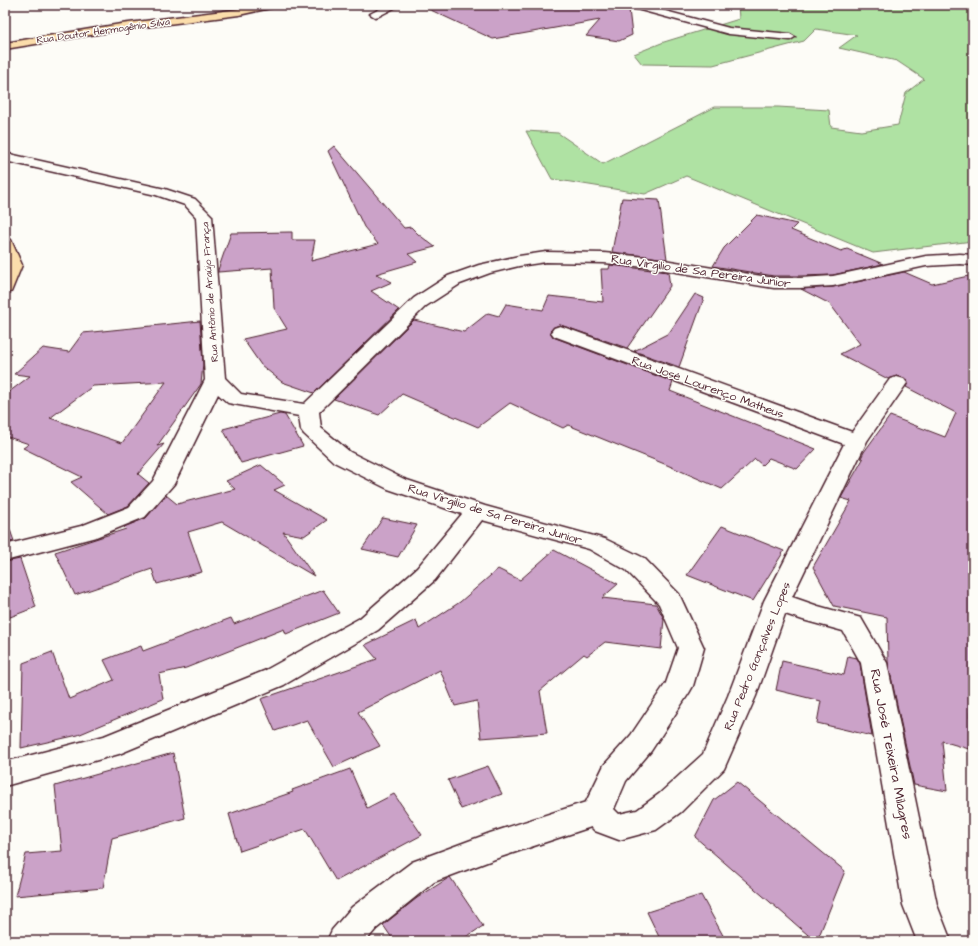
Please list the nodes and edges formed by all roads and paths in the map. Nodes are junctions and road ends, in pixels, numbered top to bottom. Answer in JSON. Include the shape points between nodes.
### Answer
{"nodes":[{"id":1,"x":272,"y":5,"type":"edge"},
{"id":2,"x":395,"y":5,"type":"edge"},
{"id":3,"x":632,"y":5,"type":"edge"},
{"id":4,"x":375,"y":14,"type":"dead end"},
{"id":5,"x":790,"y":37,"type":"dead end"},
{"id":6,"x":5,"y":46,"type":"edge"},
{"id":7,"x":5,"y":157,"type":"edge"},
{"id":8,"x":5,"y":243,"type":"edge"},
{"id":9,"x":973,"y":260,"type":"edge"},
{"id":10,"x":5,"y":288,"type":"edge"},
{"id":11,"x":560,"y":332,"type":"dead end"},
{"id":12,"x":215,"y":380,"type":"junction"},
{"id":13,"x":897,"y":383,"type":"dead end"},
{"id":14,"x":309,"y":411,"type":"junction"},
{"id":15,"x":856,"y":441,"type":"junction"},
{"id":16,"x":477,"y":511,"type":"junction"},
{"id":17,"x":5,"y":554,"type":"edge"},
{"id":18,"x":777,"y":601,"type":"junction"},
{"id":19,"x":5,"y":774,"type":"edge"},
{"id":20,"x":597,"y":812,"type":"junction"},
{"id":21,"x":344,"y":941,"type":"edge"},
{"id":22,"x":934,"y":941,"type":"edge"}],
"edges":[{"from":1,"to":6,"type":"main road","name":"Rua Doutor Hermogênio Silva"},
{"from":2,"to":4,"type":"street"},
{"from":3,"to":5,"type":"street","via":[[729,31]]},
{"from":7,"to":12,"type":"street","name":"Rua Antônio de Araújo França","via":[[160,192],[190,202],[204,216]]},
{"from":8,"to":10,"type":"main road","via":[[14,265]]},
{"from":9,"to":14,"type":"street","name":"Rua Virgilio de Sa Pereira Junior","via":[[926,261],[832,281],[800,283],[774,283],[646,262],[604,258],[546,257],[519,261],[454,280],[420,302]]},
{"from":11,"to":15,"type":"street","name":"Rua José Lourenço Matheus"},
{"from":12,"to":14,"type":"street","via":[[234,399]]},
{"from":12,"to":17,"type":"street","via":[[164,484],[137,512],[88,532]]},
{"from":13,"to":15,"type":"street","name":"Rua Pedro Gonçalves Lopes"},
{"from":14,"to":16,"type":"street","name":"Rua Virgilio de Sa Pereira Junior","via":[[311,430],[342,457],[396,484]]},
{"from":15,"to":18,"type":"street","name":"Rua Pedro Gonçalves Lopes"},
{"from":16,"to":19,"type":"street","via":[[426,574],[369,624],[281,674],[109,746]]},
{"from":16,"to":20,"type":"street","name":"Rua Virgilio de Sa Pereira Junior","via":[[597,544],[635,564],[670,600],[691,648],[679,686],[641,743],[615,774]]},
{"from":18,"to":20,"type":"street","name":"Rua Pedro Gonçalves Lopes","via":[[742,696],[714,761],[670,803],[645,821],[619,827],[606,822]]},
{"from":18,"to":22,"type":"street","name":"Rua José Teixeira Milagres","via":[[812,614],[852,624],[874,663],[920,905]]},
{"from":20,"to":21,"type":"street","via":[[423,872],[364,918]]}]}
